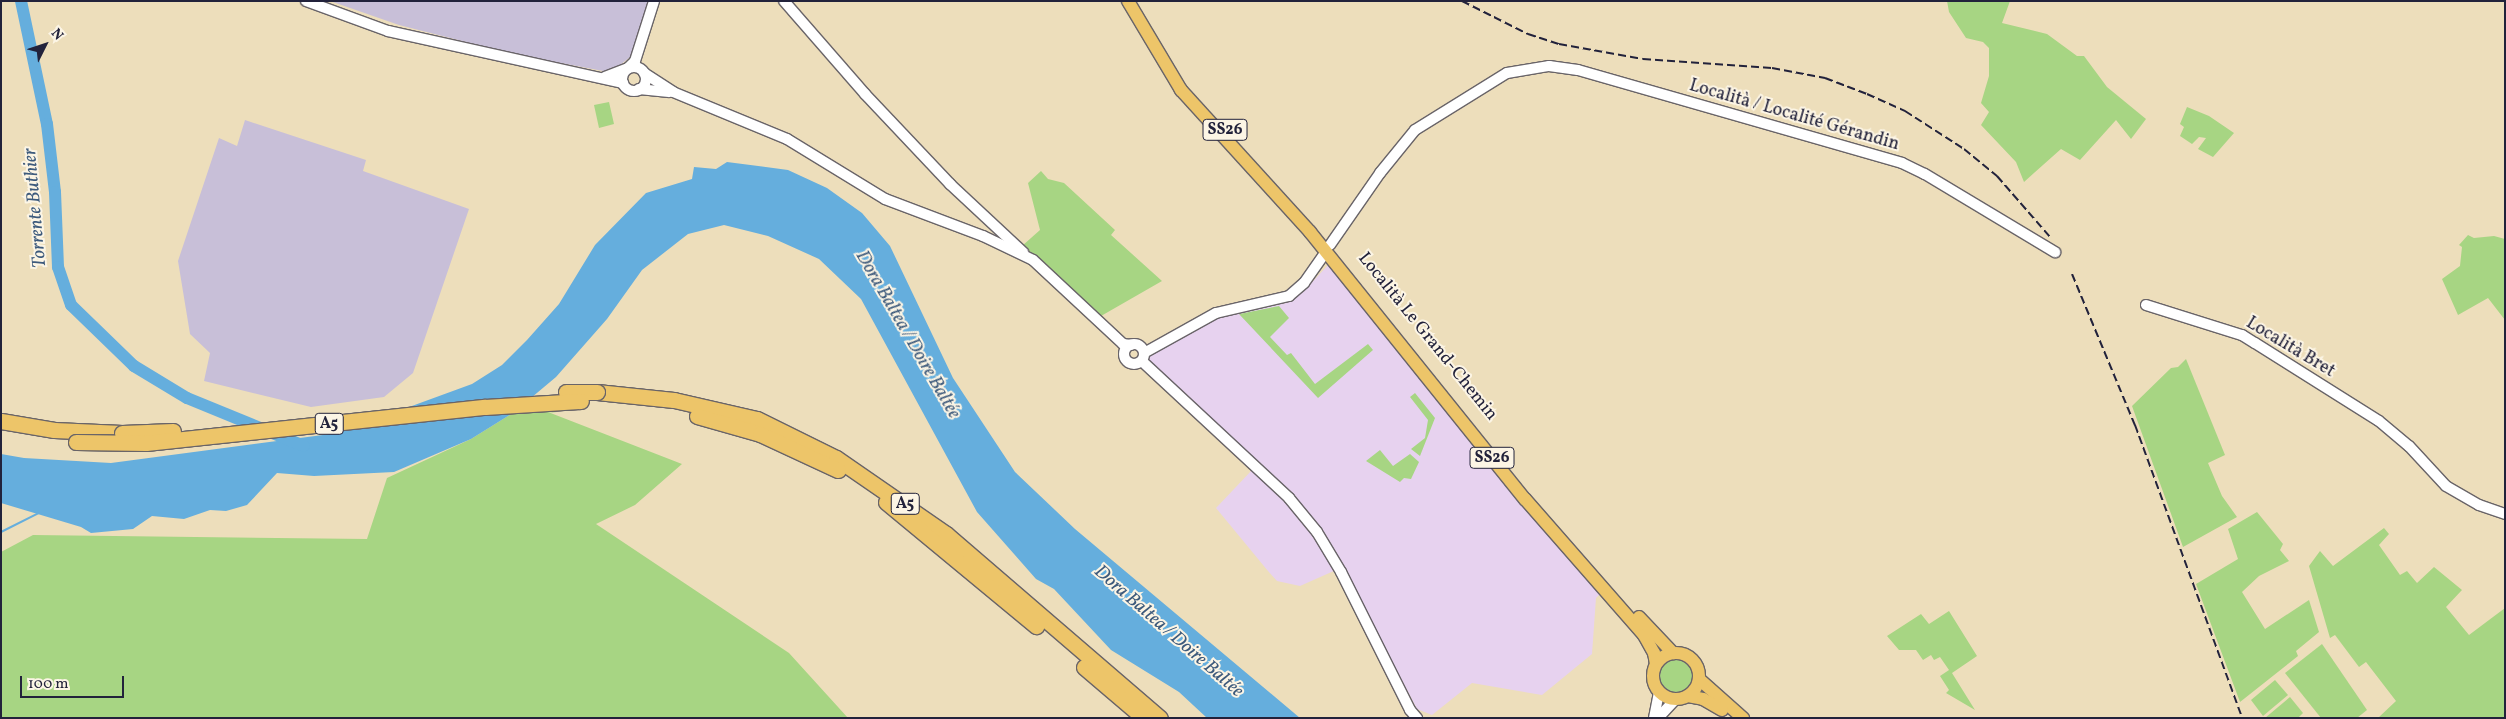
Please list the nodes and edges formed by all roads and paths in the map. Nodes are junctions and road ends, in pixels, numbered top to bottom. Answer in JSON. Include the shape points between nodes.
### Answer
{"nodes":[{"id":1,"x":654,"y":1,"type":"edge"},
{"id":2,"x":784,"y":1,"type":"edge"},
{"id":3,"x":1128,"y":1,"type":"edge"},
{"id":4,"x":1137,"y":1,"type":"edge"},
{"id":5,"x":311,"y":3,"type":"edge"},
{"id":6,"x":641,"y":48,"type":"junction"},
{"id":7,"x":628,"y":68,"type":"junction"},
{"id":8,"x":643,"y":72,"type":"junction"},
{"id":9,"x":606,"y":77,"type":"junction"},
{"id":10,"x":623,"y":83,"type":"junction"},
{"id":11,"x":639,"y":89,"type":"junction"},
{"id":12,"x":672,"y":92,"type":"junction"},
{"id":13,"x":1328,"y":248,"type":"junction"},
{"id":14,"x":2054,"y":252,"type":"dead end"},
{"id":15,"x":1032,"y":260,"type":"junction"},
{"id":16,"x":2146,"y":305,"type":"dead end"},
{"id":17,"x":1137,"y":353,"type":"junction"},
{"id":18,"x":1,"y":420,"type":"edge"},
{"id":19,"x":1,"y":430,"type":"edge"},
{"id":20,"x":2505,"y":514,"type":"edge"},
{"id":21,"x":1674,"y":653,"type":"junction"},
{"id":22,"x":1656,"y":664,"type":"junction"},
{"id":23,"x":1699,"y":679,"type":"junction"},
{"id":24,"x":1659,"y":692,"type":"junction"},
{"id":25,"x":1681,"y":698,"type":"junction"},
{"id":26,"x":1412,"y":715,"type":"edge"},
{"id":27,"x":1144,"y":718,"type":"edge"},
{"id":28,"x":1160,"y":718,"type":"edge"},
{"id":29,"x":1656,"y":718,"type":"edge"},
{"id":30,"x":1731,"y":718,"type":"edge"},
{"id":31,"x":1743,"y":718,"type":"edge"}],
"edges":[{"from":1,"to":6,"type":"street"},
{"from":2,"to":15,"type":"street","via":[[865,94],[942,175]]},
{"from":3,"to":13,"type":"main road","via":[[1181,90]]},
{"from":4,"to":13,"type":"main road","number":"SS26","via":[[1176,72],[1192,93],[1283,189]]},
{"from":5,"to":9,"type":"street","via":[[388,31],[463,50]]},
{"from":6,"to":7,"type":"street"},
{"from":6,"to":8,"type":"street"},
{"from":7,"to":8,"type":"street"},
{"from":7,"to":9,"type":"street"},
{"from":7,"to":10,"type":"street","via":[[623,75]]},
{"from":8,"to":11,"type":"street","via":[[645,81]]},
{"from":8,"to":12,"type":"street"},
{"from":9,"to":10,"type":"street"},
{"from":10,"to":11,"type":"street","via":[[628,89]]},
{"from":11,"to":12,"type":"street"},
{"from":12,"to":15,"type":"street","via":[[787,139],[884,199],[983,236]]},
{"from":13,"to":14,"type":"street","name":"Località / Localité Gérandin","via":[[1407,138],[1429,120],[1507,73],[1534,66],[1578,70],[1902,163]]},
{"from":13,"to":17,"type":"street","name":"Località / Localité Gérandin","via":[[1304,283],[1289,296],[1216,313]]},
{"from":13,"to":21,"type":"main road","name":"Località Le Grand-Chemin","number":"SS26","via":[[1564,533],[1620,598]]},
{"from":13,"to":22,"type":"main road","name":"Località Le Grand-Chemin","number":"SS26","via":[[1525,499],[1644,635]]},
{"from":15,"to":17,"type":"street"},
{"from":16,"to":20,"type":"street","name":"Località Bret","via":[[2242,335],[2312,381],[2360,407],[2405,442],[2446,486],[2479,505]]},
{"from":17,"to":26,"type":"street","via":[[1289,498],[1317,532]]},
{"from":18,"to":28,"type":"highway","number":"A5","bridge":true,"via":[[54,430],[122,433],[178,430],[517,394],[597,392],[674,400],[757,419],[836,458],[946,534]]},
{"from":19,"to":27,"type":"highway","number":"A5","bridge":true,"via":[[76,442],[146,443],[485,406],[581,401],[664,408],[721,422],[760,434],[840,471],[886,502]]},
{"from":21,"to":22,"type":"main road"},
{"from":21,"to":23,"type":"main road","name":"Località Le Grand-Chemin","via":[[1691,659]]},
{"from":22,"to":24,"type":"main road","name":"Località Le Grand-Chemin","via":[[1653,678]]},
{"from":23,"to":25,"type":"main road"},
{"from":23,"to":31,"type":"main road","name":"Località Le Grand-Chemin"},
{"from":24,"to":25,"type":"main road"},
{"from":24,"to":29,"type":"street"},
{"from":25,"to":29,"type":"street"},
{"from":25,"to":30,"type":"main road","via":[[1709,702]]}]}
